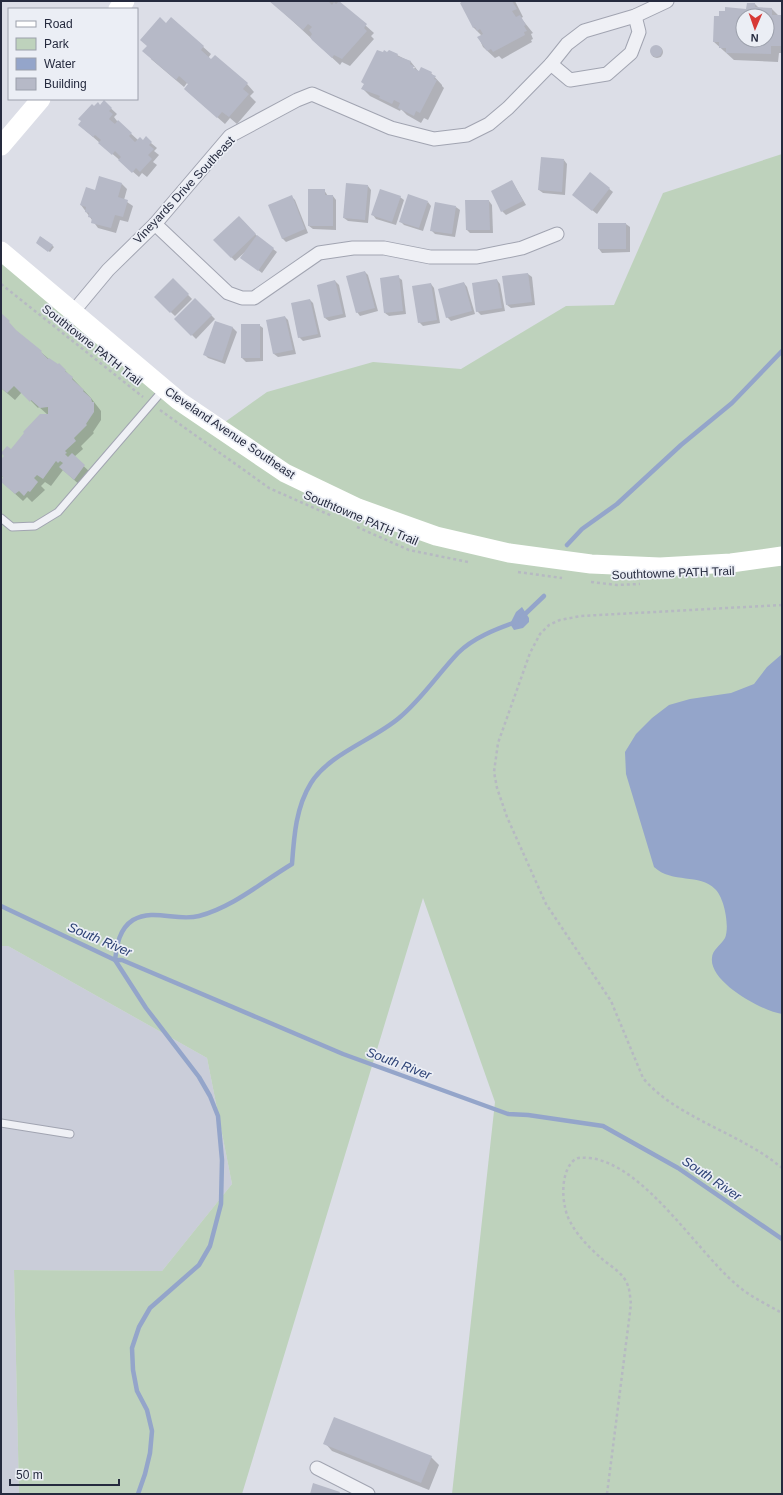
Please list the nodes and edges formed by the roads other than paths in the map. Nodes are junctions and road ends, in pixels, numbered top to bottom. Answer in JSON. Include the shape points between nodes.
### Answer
{"nodes":[{"id":1,"x":667,"y":1,"type":"edge"},
{"id":2,"x":635,"y":16,"type":"junction"},
{"id":3,"x":551,"y":64,"type":"junction"},
{"id":4,"x":40,"y":100,"type":"edge"},
{"id":5,"x":1,"y":146,"type":"edge"},
{"id":6,"x":155,"y":224,"type":"junction"},
{"id":7,"x":557,"y":234,"type":"dead end"},
{"id":8,"x":1,"y":250,"type":"edge"},
{"id":9,"x":73,"y":312,"type":"junction"},
{"id":10,"x":164,"y":389,"type":"junction"},
{"id":11,"x":1,"y":518,"type":"edge"},
{"id":12,"x":782,"y":556,"type":"edge"},
{"id":13,"x":1,"y":1123,"type":"edge"},
{"id":14,"x":70,"y":1134,"type":"dead end"},
{"id":15,"x":317,"y":1468,"type":"dead end"},
{"id":16,"x":368,"y":1494,"type":"edge"}],
"edges":[{"from":1,"to":2,"type":"street","name":"Vineyards Drive Southeast"},
{"from":2,"to":3,"type":"street","name":"Vineyards Drive Southeast","via":[[584,31],[567,44]]},
{"from":2,"to":3,"type":"street","via":[[639,32],[631,53],[607,74],[570,80]]},
{"from":3,"to":6,"type":"street","name":"Vineyards Drive Southeast","via":[[508,108],[489,124],[466,136],[434,139],[391,128],[312,94],[297,100],[230,136]]},
{"from":4,"to":5,"type":"main road"},
{"from":6,"to":7,"type":"street","via":[[228,293],[242,298],[254,298],[319,253],[353,248],[384,248],[430,257],[477,257],[522,248]]},
{"from":6,"to":9,"type":"street","name":"Vineyards Drive Southeast","via":[[108,270]]},
{"from":8,"to":9,"type":"main road","name":"Cleveland Avenue Southeast"},
{"from":9,"to":10,"type":"main road","name":"Cleveland Avenue Southeast"},
{"from":10,"to":11,"type":"lane","via":[[58,512],[36,526],[12,527]]},
{"from":10,"to":12,"type":"main road","name":"Cleveland Avenue Southeast","via":[[179,402],[285,473],[358,508],[436,536],[509,554],[591,564],[660,566],[732,563]]},
{"from":13,"to":14,"type":"lane"},
{"from":15,"to":16,"type":"street"}]}
